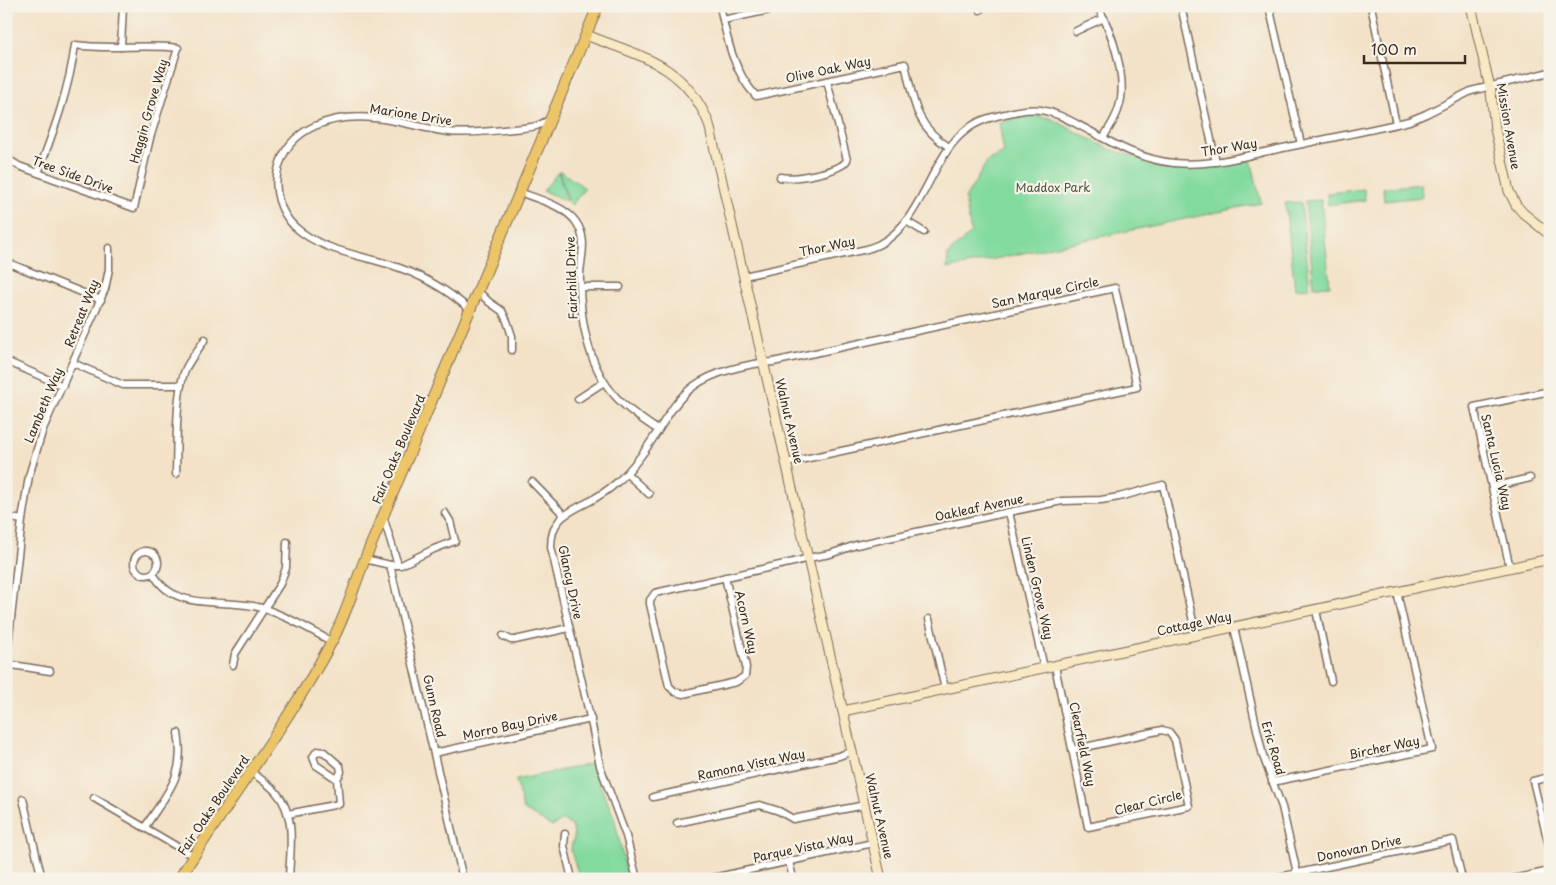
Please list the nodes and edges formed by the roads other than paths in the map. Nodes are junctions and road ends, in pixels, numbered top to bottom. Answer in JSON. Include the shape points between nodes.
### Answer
{"nodes":[{"id":1,"x":598,"y":6,"type":"edge"},
{"id":2,"x":720,"y":6,"type":"edge"},
{"id":3,"x":788,"y":6,"type":"edge"},
{"id":4,"x":1098,"y":6,"type":"edge"},
{"id":5,"x":1182,"y":6,"type":"edge"},
{"id":6,"x":1269,"y":6,"type":"edge"},
{"id":7,"x":1371,"y":6,"type":"edge"},
{"id":8,"x":1471,"y":6,"type":"edge"},
{"id":9,"x":123,"y":7,"type":"edge"},
{"id":10,"x":1104,"y":18,"type":"junction"},
{"id":11,"x":723,"y":20,"type":"junction"},
{"id":12,"x":1076,"y":31,"type":"dead end"},
{"id":13,"x":586,"y":34,"type":"junction"},
{"id":14,"x":121,"y":47,"type":"junction"},
{"id":15,"x":1550,"y":72,"type":"edge"},
{"id":16,"x":827,"y":81,"type":"junction"},
{"id":17,"x":1489,"y":86,"type":"junction"},
{"id":18,"x":550,"y":119,"type":"junction"},
{"id":19,"x":1396,"y":124,"type":"junction"},
{"id":20,"x":1103,"y":138,"type":"junction"},
{"id":21,"x":1301,"y":144,"type":"junction"},
{"id":22,"x":949,"y":147,"type":"junction"},
{"id":23,"x":6,"y":158,"type":"edge"},
{"id":24,"x":1216,"y":162,"type":"junction"},
{"id":25,"x":38,"y":173,"type":"junction"},
{"id":26,"x":780,"y":177,"type":"dead end"},
{"id":27,"x":520,"y":192,"type":"junction"},
{"id":28,"x":134,"y":208,"type":"joint"},
{"id":29,"x":906,"y":222,"type":"junction"},
{"id":30,"x":924,"y":232,"type":"dead end"},
{"id":31,"x":1550,"y":235,"type":"edge"},
{"id":32,"x":109,"y":248,"type":"dead end"},
{"id":33,"x":6,"y":262,"type":"edge"},
{"id":34,"x":744,"y":276,"type":"junction"},
{"id":35,"x":580,"y":287,"type":"junction"},
{"id":36,"x":620,"y":287,"type":"dead end"},
{"id":37,"x":478,"y":291,"type":"junction"},
{"id":38,"x":101,"y":300,"type":"junction"},
{"id":39,"x":470,"y":310,"type":"junction"},
{"id":40,"x":206,"y":339,"type":"dead end"},
{"id":41,"x":512,"y":350,"type":"dead end"},
{"id":42,"x":6,"y":361,"type":"edge"},
{"id":43,"x":763,"y":362,"type":"junction"},
{"id":44,"x":73,"y":363,"type":"junction"},
{"id":45,"x":604,"y":382,"type":"junction"},
{"id":46,"x":181,"y":384,"type":"junction"},
{"id":47,"x":62,"y":386,"type":"junction"},
{"id":48,"x":1550,"y":391,"type":"edge"},
{"id":49,"x":578,"y":399,"type":"dead end"},
{"id":50,"x":658,"y":430,"type":"junction"},
{"id":51,"x":786,"y":463,"type":"junction"},
{"id":52,"x":176,"y":474,"type":"dead end"},
{"id":53,"x":626,"y":474,"type":"junction"},
{"id":54,"x":1530,"y":478,"type":"dead end"},
{"id":55,"x":532,"y":482,"type":"dead end"},
{"id":56,"x":1492,"y":487,"type":"junction"},
{"id":57,"x":649,"y":494,"type":"dead end"},
{"id":58,"x":1009,"y":512,"type":"junction"},
{"id":59,"x":445,"y":513,"type":"dead end"},
{"id":60,"x":564,"y":515,"type":"junction"},
{"id":61,"x":383,"y":516,"type":"junction"},
{"id":62,"x":6,"y":518,"type":"edge"},
{"id":63,"x":22,"y":520,"type":"junction"},
{"id":64,"x":288,"y":542,"type":"dead end"},
{"id":65,"x":808,"y":558,"type":"junction"},
{"id":66,"x":365,"y":559,"type":"junction"},
{"id":67,"x":1550,"y":560,"type":"edge"},
{"id":68,"x":390,"y":565,"type":"junction"},
{"id":69,"x":398,"y":565,"type":"junction"},
{"id":70,"x":1510,"y":568,"type":"junction"},
{"id":71,"x":153,"y":573,"type":"dead end"},
{"id":72,"x":725,"y":578,"type":"junction"},
{"id":73,"x":1397,"y":592,"type":"junction"},
{"id":74,"x":652,"y":596,"type":"joint"},
{"id":75,"x":264,"y":609,"type":"junction"},
{"id":76,"x":1316,"y":610,"type":"junction"},
{"id":77,"x":929,"y":619,"type":"dead end"},
{"id":78,"x":1234,"y":627,"type":"junction"},
{"id":79,"x":569,"y":628,"type":"junction"},
{"id":80,"x":503,"y":636,"type":"dead end"},
{"id":81,"x":1196,"y":636,"type":"junction"},
{"id":82,"x":332,"y":642,"type":"junction"},
{"id":83,"x":6,"y":663,"type":"edge"},
{"id":84,"x":233,"y":666,"type":"dead end"},
{"id":85,"x":1055,"y":666,"type":"junction"},
{"id":86,"x":1044,"y":668,"type":"junction"},
{"id":87,"x":50,"y":671,"type":"dead end"},
{"id":88,"x":1331,"y":681,"type":"dead end"},
{"id":89,"x":945,"y":690,"type":"junction"},
{"id":90,"x":843,"y":711,"type":"junction"},
{"id":91,"x":591,"y":719,"type":"junction"},
{"id":92,"x":178,"y":733,"type":"dead end"},
{"id":93,"x":1072,"y":750,"type":"junction"},
{"id":94,"x":852,"y":751,"type":"junction"},
{"id":95,"x":434,"y":753,"type":"junction"},
{"id":96,"x":251,"y":772,"type":"junction"},
{"id":97,"x":1550,"y":777,"type":"edge"},
{"id":98,"x":337,"y":779,"type":"junction"},
{"id":99,"x":1272,"y":782,"type":"junction"},
{"id":100,"x":653,"y":796,"type":"dead end"},
{"id":101,"x":94,"y":798,"type":"dead end"},
{"id":102,"x":23,"y":800,"type":"dead end"},
{"id":103,"x":864,"y":805,"type":"junction"},
{"id":104,"x":288,"y":814,"type":"junction"},
{"id":105,"x":677,"y":823,"type":"dead end"},
{"id":106,"x":145,"y":827,"type":"junction"},
{"id":107,"x":1088,"y":827,"type":"joint"},
{"id":108,"x":565,"y":834,"type":"dead end"},
{"id":109,"x":873,"y":844,"type":"junction"},
{"id":110,"x":1550,"y":850,"type":"edge"},
{"id":111,"x":193,"y":856,"type":"junction"},
{"id":112,"x":789,"y":861,"type":"junction"},
{"id":113,"x":1550,"y":871,"type":"edge"},
{"id":114,"x":1297,"y":873,"type":"junction"},
{"id":115,"x":711,"y":878,"type":"edge"},
{"id":116,"x":42,"y":879,"type":"edge"},
{"id":117,"x":179,"y":879,"type":"edge"},
{"id":118,"x":289,"y":879,"type":"edge"},
{"id":119,"x":463,"y":879,"type":"edge"},
{"id":120,"x":572,"y":879,"type":"edge"},
{"id":121,"x":637,"y":879,"type":"edge"},
{"id":122,"x":793,"y":879,"type":"edge"},
{"id":123,"x":881,"y":879,"type":"edge"},
{"id":124,"x":1270,"y":879,"type":"edge"},
{"id":125,"x":1462,"y":879,"type":"edge"},
{"id":126,"x":1512,"y":879,"type":"edge"}],
"edges":[{"from":1,"to":13,"type":"main road","name":"Fair Oaks Boulevard"},
{"from":2,"to":11,"type":"street","name":"Olive Oak Way"},
{"from":3,"to":11,"type":"street"},
{"from":4,"to":10,"type":"street"},
{"from":5,"to":24,"type":"street"},
{"from":6,"to":21,"type":"street"},
{"from":7,"to":19,"type":"street"},
{"from":8,"to":17,"type":"street","name":"Mission Avenue"},
{"from":9,"to":14,"type":"street"},
{"from":10,"to":12,"type":"street"},
{"from":10,"to":20,"type":"street","via":[[1113,41],[1122,97],[1117,115]]},
{"from":11,"to":16,"type":"street","name":"Olive Oak Way","via":[[734,60],[756,96]]},
{"from":13,"to":18,"type":"main road","name":"Fair Oaks Boulevard"},
{"from":13,"to":34,"type":"street","name":"Walnut Avenue","via":[[661,66],[687,86],[700,104],[710,129]]},
{"from":14,"to":25,"type":"street","name":"Haggin Grove Way","via":[[75,45],[64,102]]},
{"from":14,"to":28,"type":"street","name":"Haggin Grove Way","via":[[178,48],[150,138]]},
{"from":15,"to":17,"type":"street","name":"Thor Way"},
{"from":16,"to":22,"type":"street","name":"Olive Oak Way","via":[[905,64],[918,114],[930,132]]},
{"from":16,"to":26,"type":"street","via":[[847,160],[841,166],[826,171],[795,178]]},
{"from":17,"to":19,"type":"street","name":"Thor Way"},
{"from":17,"to":31,"type":"street","name":"Mission Avenue","via":[[1494,130],[1510,191],[1523,213]]},
{"from":18,"to":27,"type":"main road","name":"Fair Oaks Boulevard"},
{"from":18,"to":39,"type":"street","name":"Marione Drive","via":[[536,126],[470,132],[434,130],[374,118],[344,118],[320,123],[300,133],[281,159],[277,174],[279,201],[289,220],[301,232],[329,248],[415,274]]},
{"from":19,"to":21,"type":"street","name":"Thor Way"},
{"from":20,"to":22,"type":"street","name":"Thor Way","via":[[1062,116],[1044,110],[1025,110],[970,125]]},
{"from":20,"to":24,"type":"street","name":"Thor Way","via":[[1130,152],[1158,160],[1192,164]]},
{"from":21,"to":24,"type":"street","name":"Thor Way"},
{"from":22,"to":29,"type":"street","name":"Thor Way"},
{"from":23,"to":25,"type":"street","name":"Tree Side Drive"},
{"from":25,"to":28,"type":"street","name":"Tree Side Drive"},
{"from":27,"to":35,"type":"street","name":"Fairchild Drive","via":[[564,211],[578,224],[584,242]]},
{"from":27,"to":37,"type":"main road","name":"Fair Oaks Boulevard"},
{"from":29,"to":30,"type":"street"},
{"from":29,"to":34,"type":"street","name":"Thor Way","via":[[892,237],[872,248]]},
{"from":32,"to":38,"type":"street","name":"Retreat Way","via":[[108,279]]},
{"from":33,"to":38,"type":"street"},
{"from":34,"to":43,"type":"street","name":"Walnut Avenue"},
{"from":35,"to":36,"type":"street"},
{"from":35,"to":45,"type":"street","name":"Fairchild Drive","via":[[589,345]]},
{"from":37,"to":39,"type":"main road","name":"Fair Oaks Boulevard"},
{"from":37,"to":41,"type":"street","via":[[505,316],[512,336]]},
{"from":38,"to":44,"type":"street","name":"Retreat Way"},
{"from":39,"to":61,"type":"main road","name":"Fair Oaks Boulevard"},
{"from":40,"to":46,"type":"street","via":[[190,362]]},
{"from":42,"to":47,"type":"street"},
{"from":43,"to":50,"type":"street","via":[[702,380],[681,398]]},
{"from":43,"to":51,"type":"street","name":"Walnut Avenue"},
{"from":43,"to":51,"type":"street","name":"San Marque Circle","via":[[1115,288],[1138,387]]},
{"from":44,"to":46,"type":"street","name":"Retreat Way","via":[[123,385]]},
{"from":44,"to":47,"type":"street","name":"Lambeth Way"},
{"from":45,"to":49,"type":"street"},
{"from":45,"to":50,"type":"street","name":"Fairchild Drive","via":[[622,403]]},
{"from":46,"to":52,"type":"street"},
{"from":47,"to":63,"type":"street","name":"Lambeth Way","via":[[35,452]]},
{"from":48,"to":56,"type":"street","name":"Santa Lucia Way","via":[[1474,407]]},
{"from":50,"to":53,"type":"street"},
{"from":51,"to":65,"type":"street","name":"Walnut Avenue"},
{"from":53,"to":57,"type":"street"},
{"from":53,"to":60,"type":"street","via":[[602,494]]},
{"from":54,"to":56,"type":"street"},
{"from":55,"to":60,"type":"street"},
{"from":56,"to":70,"type":"street","name":"Santa Lucia Way"},
{"from":58,"to":65,"type":"street","name":"Oakleaf Avenue"},
{"from":58,"to":81,"type":"street","name":"Oakleaf Avenue","via":[[1062,501],[1102,500],[1163,485]]},
{"from":58,"to":86,"type":"street","name":"Linden Grove Way"},
{"from":59,"to":69,"type":"street","via":[[455,541]]},
{"from":60,"to":79,"type":"street","name":"Glancy Drive","via":[[554,527],[551,547]]},
{"from":61,"to":66,"type":"main road","name":"Fair Oaks Boulevard"},
{"from":61,"to":69,"type":"street"},
{"from":62,"to":63,"type":"street"},
{"from":63,"to":83,"type":"street","name":"Lambeth Way"},
{"from":64,"to":75,"type":"street","via":[[284,574]]},
{"from":65,"to":72,"type":"street","name":"Oakleaf Avenue"},
{"from":65,"to":90,"type":"street","name":"Walnut Avenue"},
{"from":66,"to":68,"type":"street"},
{"from":66,"to":82,"type":"main road","name":"Fair Oaks Boulevard"},
{"from":67,"to":70,"type":"street","name":"Cottage Way"},
{"from":68,"to":69,"type":"street"},
{"from":68,"to":95,"type":"street","name":"Gunn Road"},
{"from":70,"to":73,"type":"street","name":"Cottage Way"},
{"from":71,"to":75,"type":"street","via":[[157,581],[186,599]]},
{"from":72,"to":74,"type":"street","name":"Oakleaf Avenue","via":[[660,591]]},
{"from":72,"to":74,"type":"street","name":"Acorn Way","via":[[746,667],[745,676],[736,682],[683,694],[672,690],[650,604]]},
{"from":73,"to":76,"type":"street","name":"Cottage Way"},
{"from":73,"to":99,"type":"street","name":"Bircher Way","via":[[1432,749]]},
{"from":75,"to":82,"type":"street","via":[[302,624]]},
{"from":75,"to":84,"type":"street","via":[[235,654]]},
{"from":76,"to":78,"type":"street","name":"Cottage Way"},
{"from":76,"to":88,"type":"street"},
{"from":77,"to":89,"type":"street"},
{"from":78,"to":81,"type":"street","name":"Cottage Way"},
{"from":78,"to":99,"type":"street","name":"Eric Road","via":[[1263,756]]},
{"from":79,"to":80,"type":"street","via":[[516,640]]},
{"from":79,"to":91,"type":"street","name":"Glancy Drive"},
{"from":81,"to":85,"type":"street","name":"Cottage Way"},
{"from":82,"to":96,"type":"main road","name":"Fair Oaks Boulevard"},
{"from":83,"to":87,"type":"street"},
{"from":85,"to":86,"type":"street","name":"Cottage Way"},
{"from":85,"to":93,"type":"street","name":"Clearfield Way"},
{"from":86,"to":89,"type":"street","name":"Cottage Way"},
{"from":89,"to":90,"type":"street","name":"Cottage Way"},
{"from":90,"to":94,"type":"street","name":"Walnut Avenue"},
{"from":91,"to":95,"type":"street","name":"Morro Bay Drive"},
{"from":91,"to":121,"type":"street","name":"Glancy Drive","via":[[600,766],[626,836]]},
{"from":92,"to":106,"type":"street","via":[[181,757],[178,772]]},
{"from":93,"to":107,"type":"street","name":"Clearfield Way"},
{"from":93,"to":107,"type":"street","name":"Clear Circle","via":[[1162,730],[1169,732],[1175,740],[1189,806]]},
{"from":94,"to":100,"type":"street","name":"Ramona Vista Way"},
{"from":94,"to":103,"type":"street","name":"Walnut Avenue"},
{"from":95,"to":119,"type":"street","name":"Gunn Road"},
{"from":96,"to":104,"type":"street","via":[[275,792]]},
{"from":96,"to":111,"type":"main road","name":"Fair Oaks Boulevard"},
{"from":97,"to":110,"type":"street","via":[[1533,781]]},
{"from":98,"to":98,"type":"street","via":[[316,765],[315,752],[324,752],[340,766]]},
{"from":98,"to":104,"type":"street","via":[[340,804]]},
{"from":99,"to":114,"type":"street","name":"Eric Road","via":[[1282,807]]},
{"from":101,"to":106,"type":"street"},
{"from":102,"to":116,"type":"street"},
{"from":103,"to":105,"type":"street","via":[[793,819],[760,805]]},
{"from":103,"to":109,"type":"street","name":"Walnut Avenue"},
{"from":104,"to":118,"type":"street","via":[[291,830]]},
{"from":106,"to":111,"type":"street"},
{"from":108,"to":120,"type":"street","via":[[564,846]]},
{"from":109,"to":112,"type":"street","name":"Parque Vista Way"},
{"from":109,"to":123,"type":"street","name":"Walnut Avenue"},
{"from":111,"to":117,"type":"main road","name":"Fair Oaks Boulevard"},
{"from":112,"to":115,"type":"street","name":"Parque Vista Way"},
{"from":112,"to":122,"type":"street"},
{"from":113,"to":126,"type":"street"},
{"from":114,"to":124,"type":"street","name":"Donovan Drive"},
{"from":114,"to":125,"type":"street","name":"Donovan Drive","via":[[1453,840]]}]}
